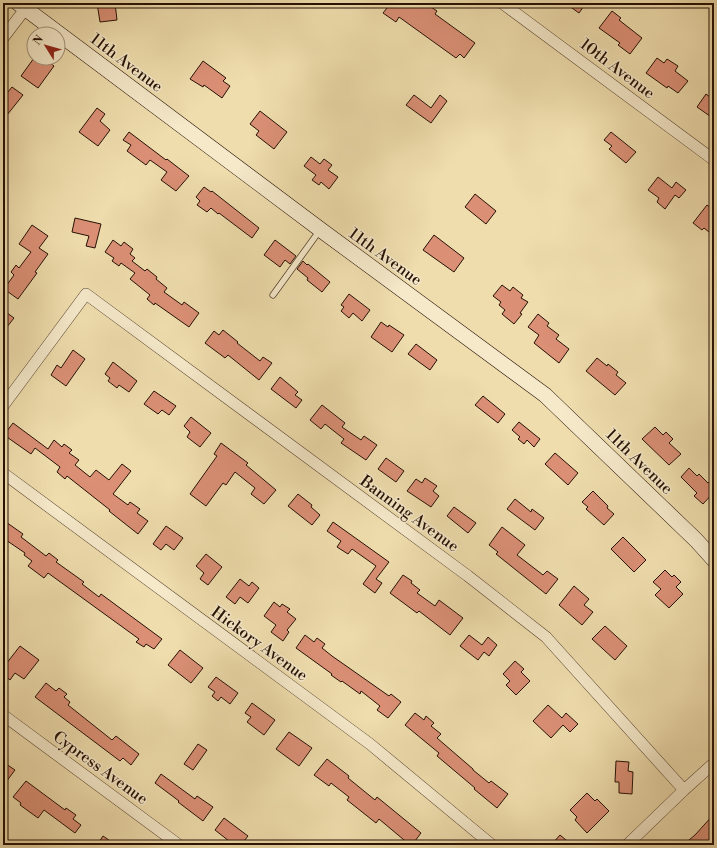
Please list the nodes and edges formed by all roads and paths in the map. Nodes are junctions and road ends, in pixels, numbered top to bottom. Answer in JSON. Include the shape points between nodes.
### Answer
{"nodes":[{"id":1,"x":502,"y":3,"type":"edge"},
{"id":2,"x":24,"y":5,"type":"edge"},
{"id":3,"x":3,"y":38,"type":"edge"},
{"id":4,"x":714,"y":160,"type":"edge"},
{"id":5,"x":321,"y":230,"type":"junction"},
{"id":6,"x":273,"y":295,"type":"dead end"},
{"id":7,"x":3,"y":406,"type":"edge"},
{"id":8,"x":3,"y":473,"type":"edge"},
{"id":9,"x":714,"y":560,"type":"edge"},
{"id":10,"x":3,"y":715,"type":"edge"},
{"id":11,"x":714,"y":763,"type":"edge"},
{"id":12,"x":684,"y":790,"type":"junction"},
{"id":13,"x":179,"y":845,"type":"edge"},
{"id":14,"x":492,"y":845,"type":"edge"},
{"id":15,"x":627,"y":845,"type":"edge"}],
"edges":[{"from":1,"to":4,"type":"street","name":"10th Avenue"},
{"from":2,"to":3,"type":"street"},
{"from":2,"to":5,"type":"main road","name":"11th Avenue"},
{"from":5,"to":6,"type":"lane"},
{"from":5,"to":9,"type":"main road","name":"11th Avenue","via":[[545,394]]},
{"from":7,"to":12,"type":"street","name":"Banning Avenue","via":[[86,294],[468,576],[546,638]]},
{"from":8,"to":14,"type":"street","name":"Hickory Avenue","via":[[370,744]]},
{"from":10,"to":13,"type":"street","name":"Cypress Avenue"},
{"from":11,"to":12,"type":"street"},
{"from":12,"to":15,"type":"street"}]}
